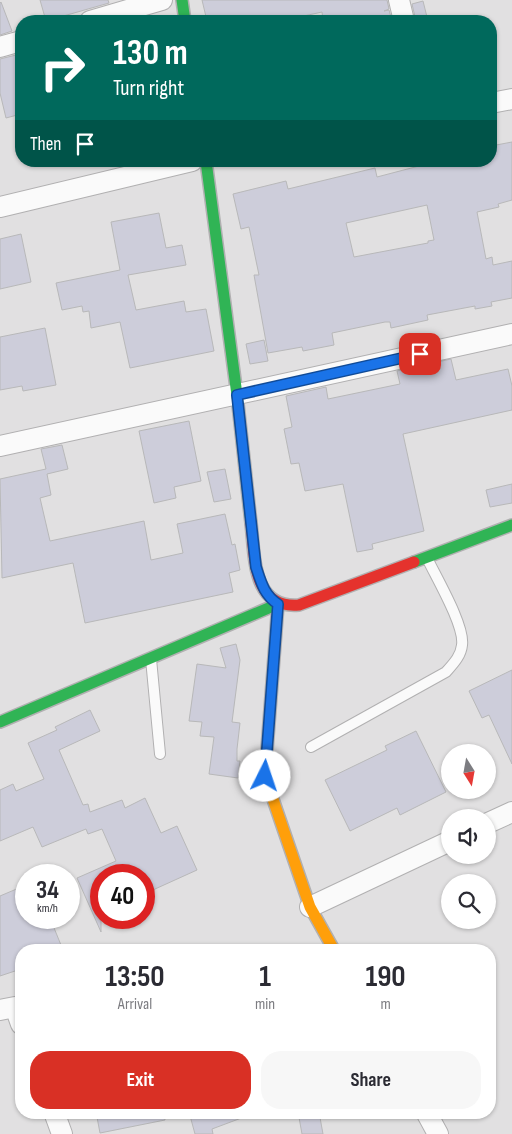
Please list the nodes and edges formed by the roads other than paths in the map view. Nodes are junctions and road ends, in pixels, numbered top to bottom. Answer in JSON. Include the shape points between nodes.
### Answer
{"nodes":[{"id":1,"x":162,"y":0,"type":"edge"},
{"id":2,"x":182,"y":0,"type":"edge"},
{"id":3,"x":400,"y":0,"type":"edge"},
{"id":4,"x":111,"y":15,"type":"edge"},
{"id":5,"x":184,"y":15,"type":"edge"},
{"id":6,"x":403,"y":15,"type":"edge"},
{"id":7,"x":15,"y":43,"type":"edge"},
{"id":8,"x":0,"y":47,"type":"edge"},
{"id":9,"x":512,"y":99,"type":"edge"},
{"id":10,"x":497,"y":102,"type":"edge"},
{"id":11,"x":167,"y":167,"type":"edge"},
{"id":12,"x":207,"y":167,"type":"edge"},
{"id":13,"x":0,"y":207,"type":"edge"},
{"id":14,"x":512,"y":334,"type":"edge"},
{"id":15,"x":237,"y":395,"type":"junction"},
{"id":16,"x":0,"y":446,"type":"edge"},
{"id":17,"x":512,"y":525,"type":"edge"},
{"id":18,"x":426,"y":558,"type":"junction"},
{"id":19,"x":278,"y":604,"type":"junction"},
{"id":20,"x":151,"y":658,"type":"junction"},
{"id":21,"x":0,"y":722,"type":"edge"},
{"id":22,"x":311,"y":747,"type":"dead end"},
{"id":23,"x":160,"y":754,"type":"dead end"},
{"id":24,"x":512,"y":812,"type":"edge"},
{"id":25,"x":496,"y":820,"type":"edge"},
{"id":26,"x":441,"y":845,"type":"edge"},
{"id":27,"x":310,"y":907,"type":"junction"},
{"id":28,"x":331,"y":944,"type":"edge"},
{"id":29,"x":15,"y":1007,"type":"edge"},
{"id":30,"x":0,"y":1010,"type":"edge"},
{"id":31,"x":57,"y":1119,"type":"edge"},
{"id":32,"x":430,"y":1119,"type":"edge"},
{"id":33,"x":62,"y":1134,"type":"edge"},
{"id":34,"x":438,"y":1134,"type":"edge"}],
"edges":[{"from":1,"to":4,"type":"street"},
{"from":2,"to":5,"type":"street"},
{"from":3,"to":6,"type":"street"},
{"from":7,"to":8,"type":"street"},
{"from":9,"to":10,"type":"street"},
{"from":11,"to":13,"type":"street"},
{"from":12,"to":15,"type":"street"},
{"from":14,"to":15,"type":"street"},
{"from":15,"to":16,"type":"street"},
{"from":15,"to":19,"type":"street","via":[[256,567],[262,587]]},
{"from":17,"to":18,"type":"street"},
{"from":18,"to":19,"type":"street","via":[[299,605],[287,607]]},
{"from":18,"to":22,"type":"lane","via":[[461,630],[462,645],[457,660],[446,672]]},
{"from":19,"to":20,"type":"street"},
{"from":19,"to":27,"type":"street","via":[[265,776]]},
{"from":20,"to":21,"type":"street"},
{"from":20,"to":23,"type":"lane"},
{"from":24,"to":25,"type":"street"},
{"from":26,"to":27,"type":"street"},
{"from":27,"to":28,"type":"street"},
{"from":29,"to":30,"type":"street"},
{"from":31,"to":33,"type":"street"},
{"from":32,"to":34,"type":"street"}]}
